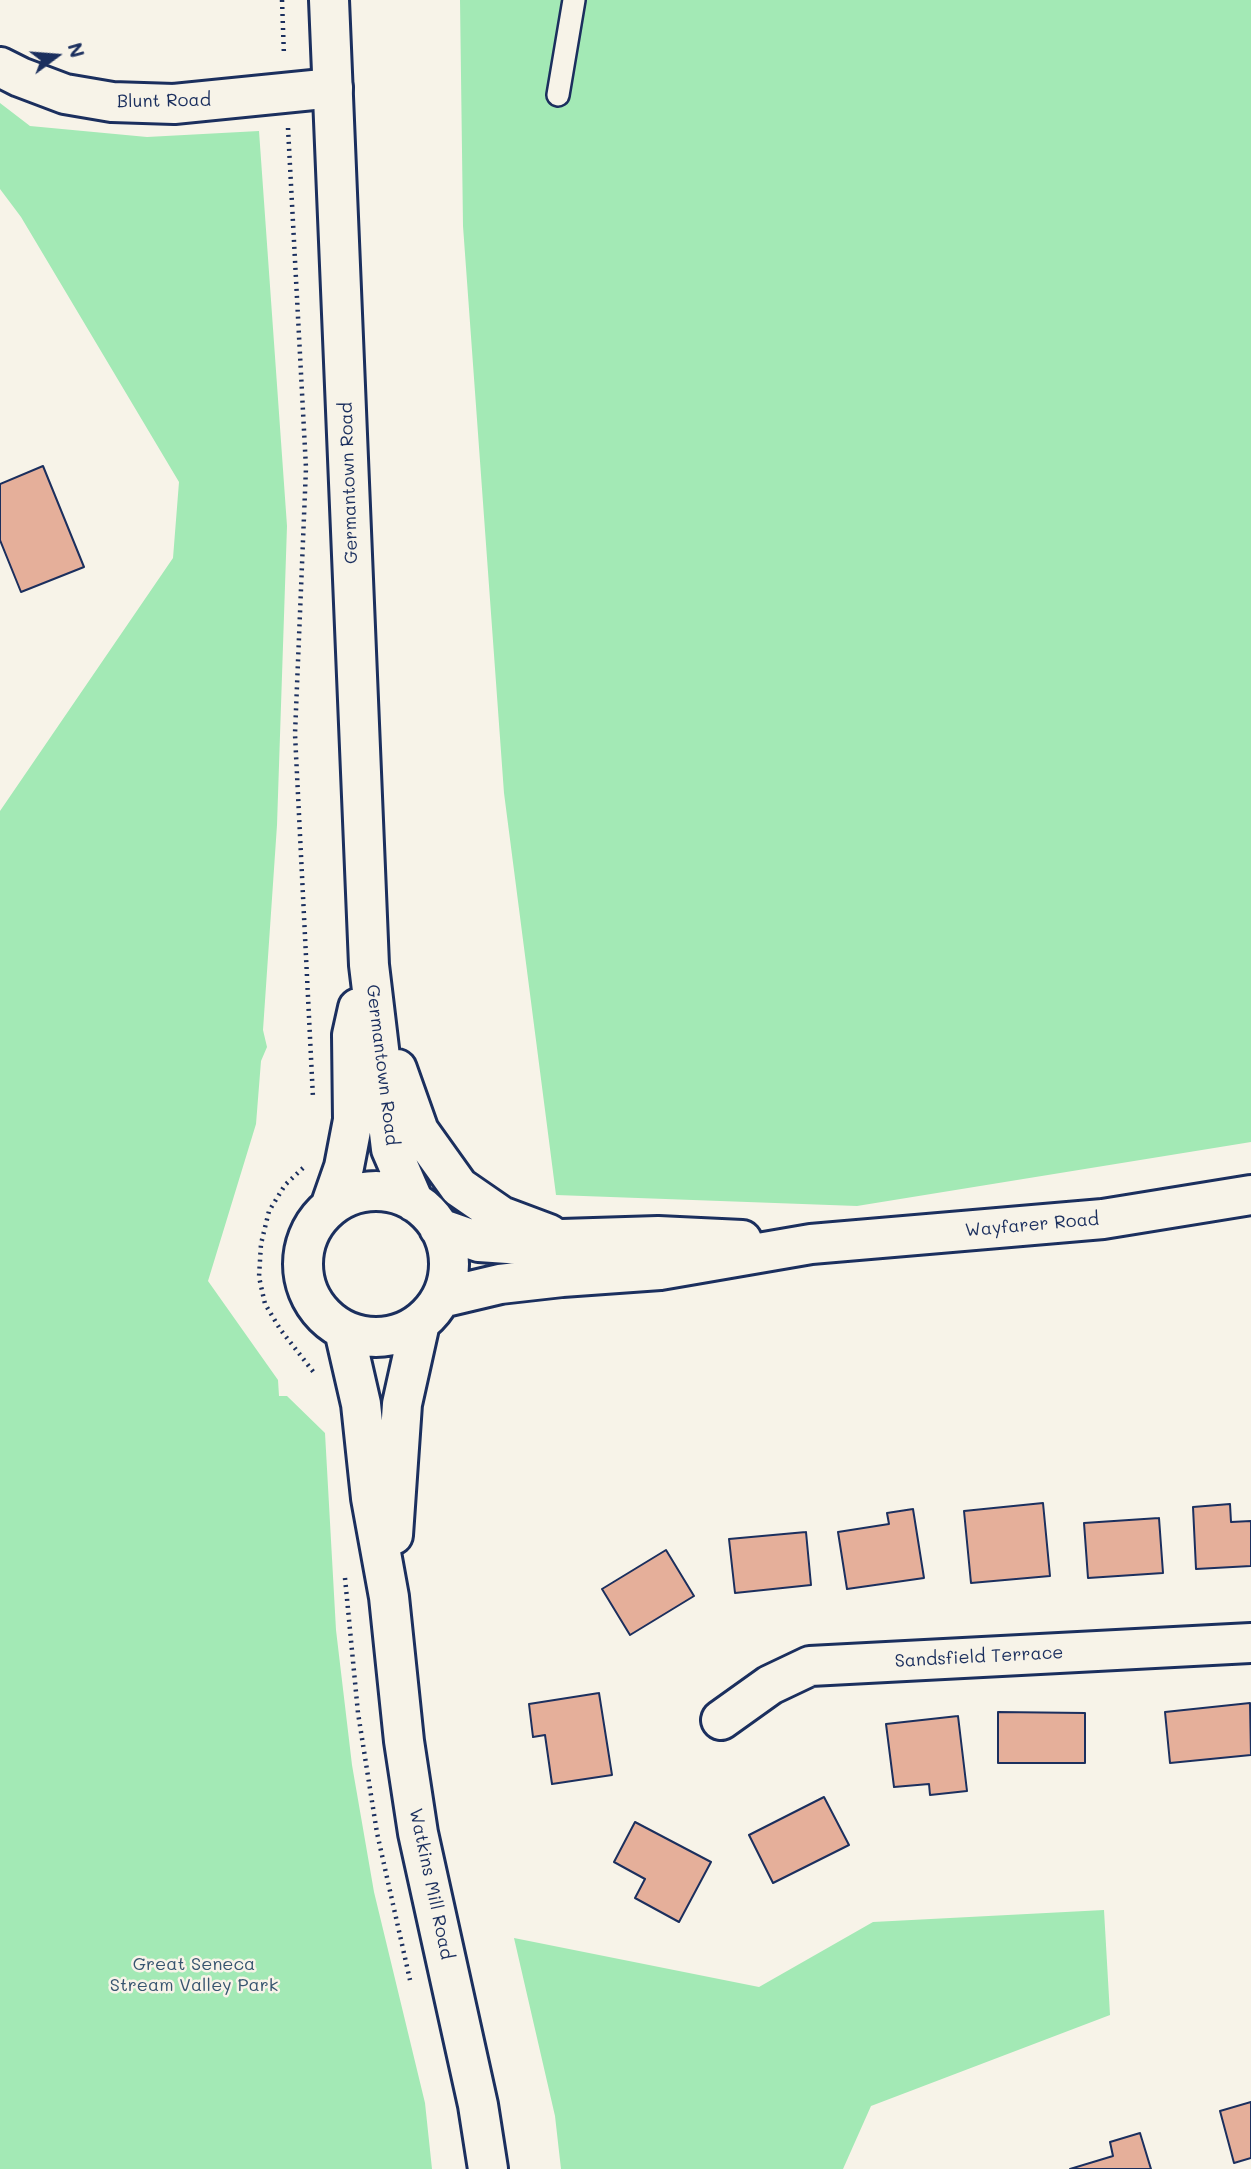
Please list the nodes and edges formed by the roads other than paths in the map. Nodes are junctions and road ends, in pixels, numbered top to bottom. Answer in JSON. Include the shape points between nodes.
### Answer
{"nodes":[{"id":1,"x":329,"y":0,"type":"edge"},
{"id":2,"x":574,"y":0,"type":"edge"},
{"id":3,"x":0,"y":67,"type":"edge"},
{"id":4,"x":333,"y":89,"type":"junction"},
{"id":5,"x":558,"y":95,"type":"dead end"},
{"id":6,"x":369,"y":965,"type":"junction"},
{"id":7,"x":1251,"y":1195,"type":"edge"},
{"id":8,"x":330,"y":1207,"type":"junction"},
{"id":9,"x":427,"y":1215,"type":"junction"},
{"id":10,"x":562,"y":1239,"type":"junction"},
{"id":11,"x":811,"y":1244,"type":"junction"},
{"id":12,"x":430,"y":1310,"type":"junction"},
{"id":13,"x":344,"y":1330,"type":"junction"},
{"id":14,"x":389,"y":1597,"type":"junction"},
{"id":15,"x":1251,"y":1643,"type":"edge"},
{"id":16,"x":721,"y":1720,"type":"dead end"},
{"id":17,"x":488,"y":2169,"type":"edge"}],
"edges":[{"from":1,"to":4,"type":"street","name":"Germantown Road"},
{"from":2,"to":5,"type":"lane"},
{"from":3,"to":4,"type":"street","name":"Blunt Road","via":[[65,94],[112,102],[174,104]]},
{"from":4,"to":6,"type":"street","name":"Germantown Road"},
{"from":6,"to":8,"type":"street","name":"Germantown Road","via":[[352,1035],[353,1119]]},
{"from":6,"to":9,"type":"street","name":"Germantown Road","via":[[391,1149]]},
{"from":6,"to":10,"type":"street","via":[[398,1074],[419,1131],[459,1186],[501,1216]]},
{"from":7,"to":11,"type":"street","name":"Wayfarer Road","via":[[1102,1219]]},
{"from":8,"to":9,"type":"street","via":[[351,1195],[374,1191],[398,1195]]},
{"from":8,"to":13,"type":"street","via":[[314,1225],[305,1248],[303,1272],[310,1296],[324,1316]]},
{"from":9,"to":10,"type":"street","name":"Wayfarer Road","via":[[479,1242],[523,1245]]},
{"from":9,"to":12,"type":"street","via":[[447,1250],[448,1275]]},
{"from":10,"to":11,"type":"street","name":"Wayfarer Road","via":[[658,1236]]},
{"from":11,"to":12,"type":"street","name":"Wayfarer Road","via":[[660,1270],[500,1284]]},
{"from":12,"to":13,"type":"street","via":[[402,1333],[363,1337]]},
{"from":12,"to":14,"type":"street","name":"Watkins Mill Road","via":[[402,1404]]},
{"from":13,"to":14,"type":"street","name":"Watkins Mill Road","via":[[361,1404],[371,1498]]},
{"from":14,"to":17,"type":"street","name":"Watkins Mill Road","via":[[418,1833]]},
{"from":15,"to":16,"type":"street","name":"Sandsfield Terrace","via":[[810,1666],[770,1685]]}]}
